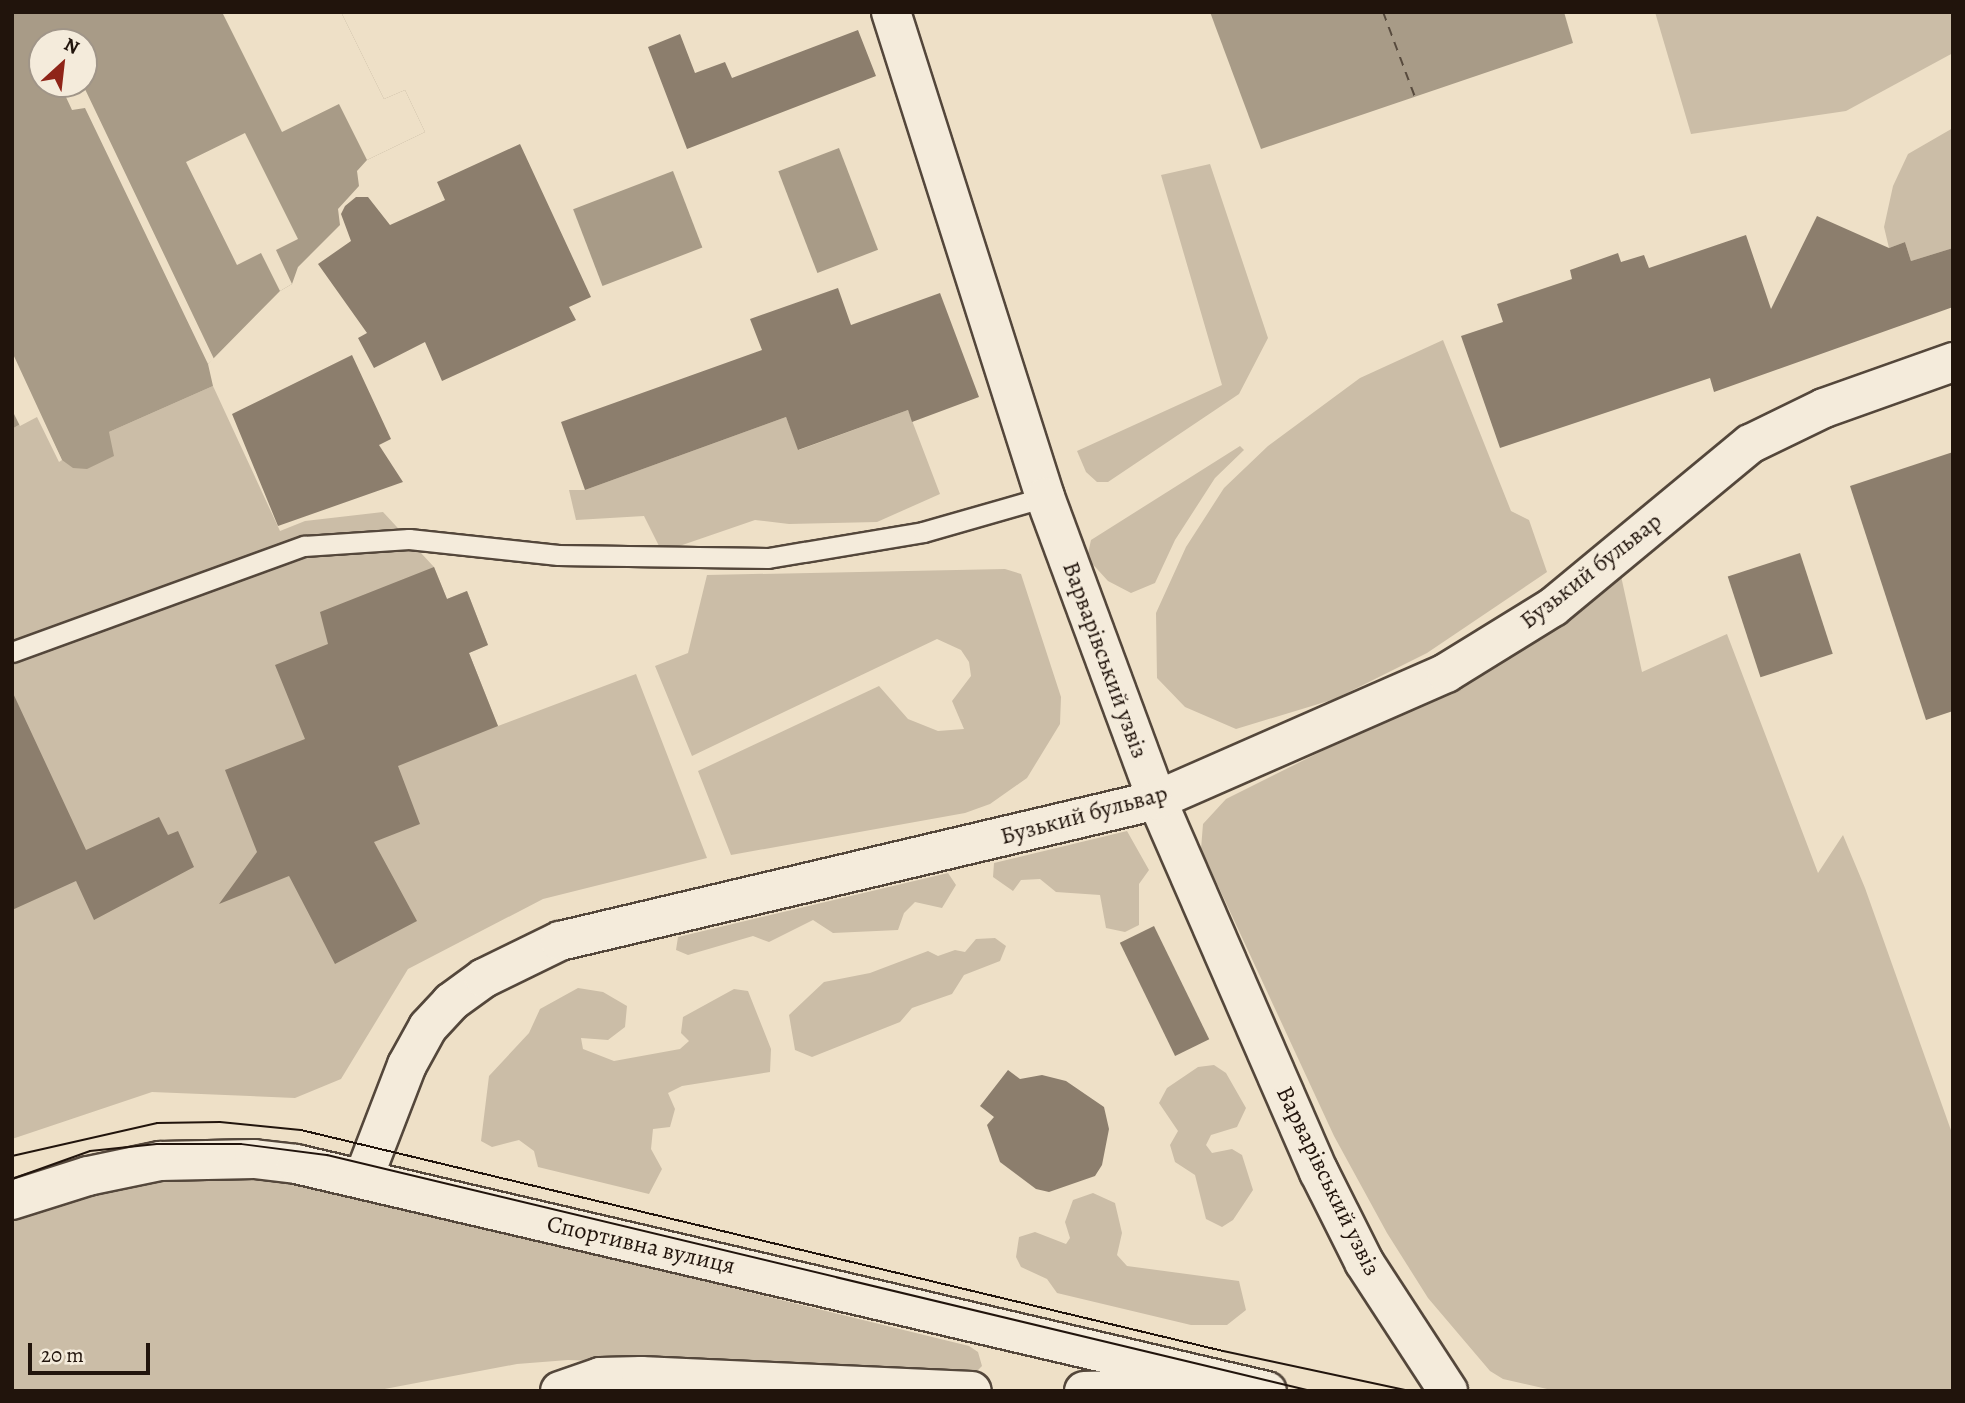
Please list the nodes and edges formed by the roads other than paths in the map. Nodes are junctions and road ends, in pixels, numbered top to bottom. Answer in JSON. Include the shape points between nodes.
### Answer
{"nodes":[{"id":1,"x":891,"y":12,"type":"edge"},
{"id":2,"x":1953,"y":362,"type":"edge"},
{"id":3,"x":1045,"y":497,"type":"junction"},
{"id":4,"x":12,"y":652,"type":"edge"},
{"id":5,"x":1157,"y":800,"type":"junction"},
{"id":6,"x":363,"y":1179,"type":"junction"},
{"id":7,"x":12,"y":1200,"type":"edge"},
{"id":8,"x":1253,"y":1389,"type":"edge"},
{"id":9,"x":560,"y":1391,"type":"edge"},
{"id":10,"x":972,"y":1391,"type":"edge"},
{"id":11,"x":1084,"y":1391,"type":"edge"},
{"id":12,"x":1448,"y":1391,"type":"edge"}],
"edges":[{"from":1,"to":3,"type":"street","name":"Варварівський узвіз"},
{"from":2,"to":5,"type":"street","name":"Бузький бульвар","via":[[1824,408],[1750,444],[1553,607],[1446,673]]},
{"from":3,"to":4,"type":"lane","via":[[923,532],[768,558],[558,555],[409,539],[304,545]]},
{"from":3,"to":5,"type":"street","name":"Варварівський узвіз"},
{"from":5,"to":6,"type":"street","name":"Бузький бульвар","via":[[560,941],[484,978],[451,1002],[428,1027],[407,1065]]},
{"from":5,"to":12,"type":"street","name":"Варварівський узвіз","via":[[1319,1172],[1364,1262]]},
{"from":6,"to":7,"type":"street","name":"Спортивна вулиця","via":[[296,1164],[194,1159],[88,1176]]},
{"from":6,"to":8,"type":"street","name":"Спортивна вулиця"},
{"from":8,"to":11,"type":"street"},
{"from":9,"to":10,"type":"street","via":[[600,1377],[641,1376]]}]}
